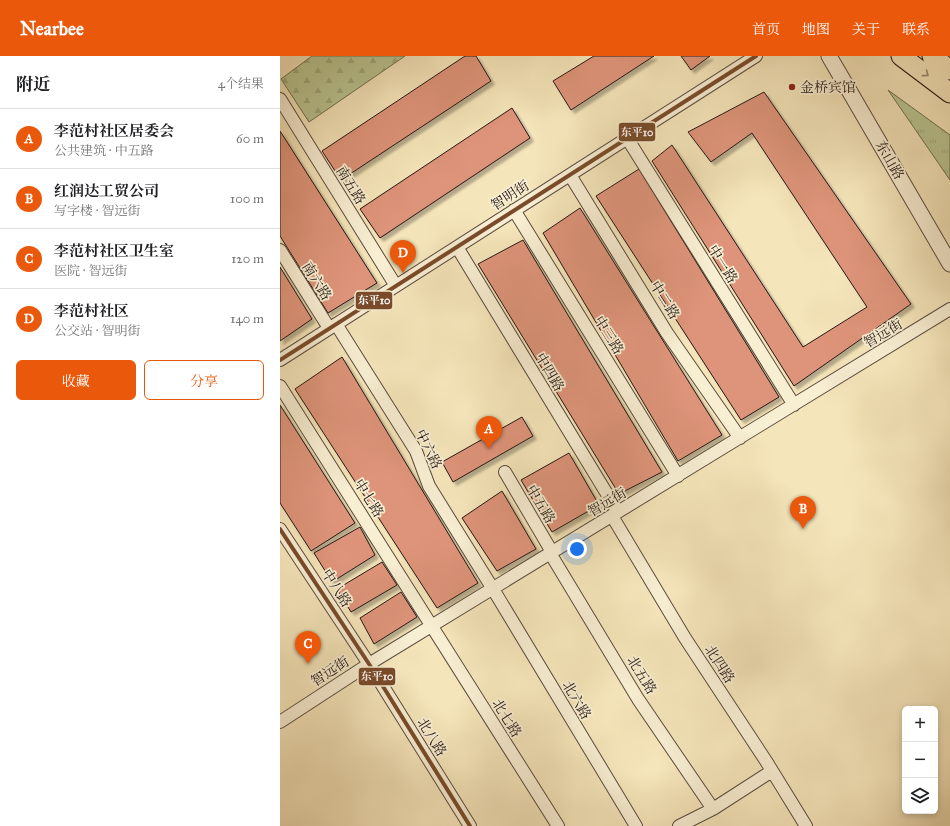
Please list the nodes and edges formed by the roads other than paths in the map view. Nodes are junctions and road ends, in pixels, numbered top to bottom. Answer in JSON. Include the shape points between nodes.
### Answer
{"nodes":[{"id":1,"x":756,"y":56,"type":"edge"},
{"id":2,"x":829,"y":56,"type":"edge"},
{"id":3,"x":901,"y":56,"type":"edge"},
{"id":4,"x":932,"y":56,"type":"edge"},
{"id":5,"x":950,"y":70,"type":"edge"},
{"id":6,"x":950,"y":93,"type":"edge"},
{"id":7,"x":280,"y":99,"type":"edge"},
{"id":8,"x":627,"y":138,"type":"junction"},
{"id":9,"x":570,"y":175,"type":"junction"},
{"id":10,"x":514,"y":210,"type":"junction"},
{"id":11,"x":457,"y":247,"type":"junction"},
{"id":12,"x":280,"y":250,"type":"edge"},
{"id":13,"x":950,"y":264,"type":"edge"},
{"id":14,"x":396,"y":286,"type":"junction"},
{"id":15,"x":950,"y":309,"type":"edge"},
{"id":16,"x":333,"y":326,"type":"junction"},
{"id":17,"x":280,"y":360,"type":"edge"},
{"id":18,"x":280,"y":386,"type":"edge"},
{"id":19,"x":794,"y":405,"type":"junction"},
{"id":20,"x":740,"y":438,"type":"junction"},
{"id":21,"x":504,"y":472,"type":"dead end"},
{"id":22,"x":678,"y":476,"type":"junction"},
{"id":23,"x":615,"y":514,"type":"junction"},
{"id":24,"x":280,"y":528,"type":"edge"},
{"id":25,"x":551,"y":553,"type":"junction"},
{"id":26,"x":493,"y":589,"type":"junction"},
{"id":27,"x":432,"y":626,"type":"junction"},
{"id":28,"x":369,"y":664,"type":"junction"},
{"id":29,"x":280,"y":722,"type":"edge"},
{"id":30,"x":772,"y":771,"type":"junction"},
{"id":31,"x":713,"y":809,"type":"junction"},
{"id":32,"x":470,"y":826,"type":"edge"},
{"id":33,"x":558,"y":826,"type":"edge"},
{"id":34,"x":636,"y":826,"type":"edge"},
{"id":35,"x":679,"y":826,"type":"edge"},
{"id":36,"x":806,"y":826,"type":"edge"}],
"edges":[{"from":1,"to":8,"type":"street","name":"智明街"},
{"from":2,"to":13,"type":"street","name":"东山路"},
{"from":3,"to":6,"type":"main road","one_way":true},
{"from":4,"to":5,"type":"main road"},
{"from":7,"to":14,"type":"street","name":"南五路"},
{"from":8,"to":9,"type":"street","name":"智明街"},
{"from":8,"to":19,"type":"street","name":"中一路"},
{"from":9,"to":10,"type":"street","name":"智明街"},
{"from":9,"to":20,"type":"street","name":"中二路","via":[[667,333]]},
{"from":10,"to":11,"type":"street","name":"智明街"},
{"from":10,"to":22,"type":"street","name":"中三路"},
{"from":11,"to":14,"type":"street","name":"智明街"},
{"from":11,"to":23,"type":"street","name":"中四路"},
{"from":12,"to":16,"type":"street","name":"南六路"},
{"from":14,"to":16,"type":"street","name":"智明街"},
{"from":15,"to":19,"type":"street","name":"智远街"},
{"from":16,"to":17,"type":"street","name":"智明街"},
{"from":16,"to":26,"type":"street","name":"中六路","via":[[416,451],[429,486]]},
{"from":18,"to":27,"type":"street","name":"中七路"},
{"from":19,"to":20,"type":"street","name":"智远街"},
{"from":20,"to":22,"type":"street","name":"智远街"},
{"from":21,"to":25,"type":"street","name":"中五路"},
{"from":22,"to":23,"type":"street","name":"智远街"},
{"from":23,"to":25,"type":"street","name":"智远街"},
{"from":23,"to":30,"type":"street","name":"北四路","via":[[685,638]]},
{"from":24,"to":28,"type":"street","name":"中八路"},
{"from":25,"to":26,"type":"street","name":"智远街"},
{"from":25,"to":31,"type":"street","name":"北五路","via":[[638,699]]},
{"from":26,"to":27,"type":"street","name":"智远街"},
{"from":26,"to":34,"type":"street","name":"北六路"},
{"from":27,"to":28,"type":"street","name":"智远街"},
{"from":27,"to":33,"type":"street","name":"北七路"},
{"from":28,"to":29,"type":"street","name":"智远街"},
{"from":28,"to":32,"type":"street","name":"北八路"},
{"from":30,"to":31,"type":"street"},
{"from":30,"to":36,"type":"street","name":"北四路"},
{"from":31,"to":35,"type":"street"}]}
